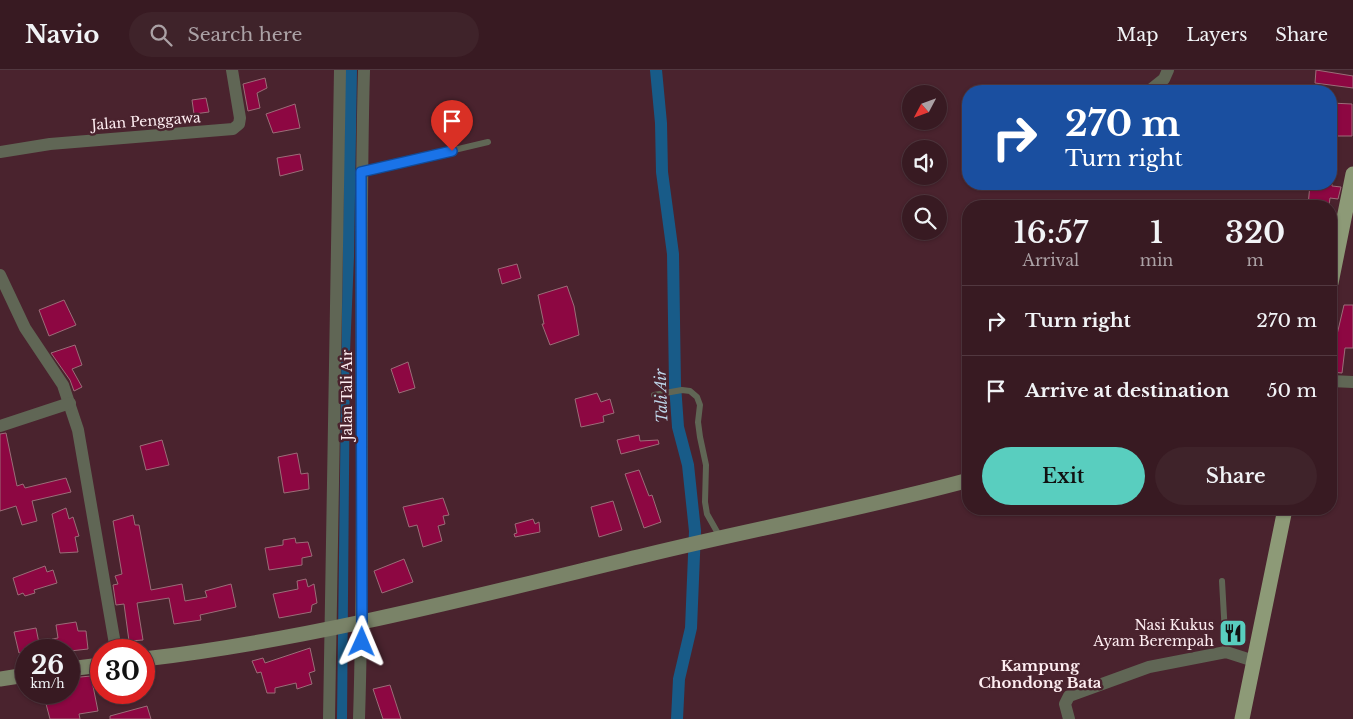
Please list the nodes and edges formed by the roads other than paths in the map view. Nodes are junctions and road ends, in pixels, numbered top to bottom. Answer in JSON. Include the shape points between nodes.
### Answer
{"nodes":[{"id":1,"x":232,"y":70,"type":"edge"},
{"id":2,"x":340,"y":70,"type":"edge"},
{"id":3,"x":364,"y":70,"type":"edge"},
{"id":4,"x":1168,"y":70,"type":"edge"},
{"id":5,"x":1156,"y":85,"type":"edge"},
{"id":6,"x":488,"y":142,"type":"dead end"},
{"id":7,"x":0,"y":152,"type":"edge"},
{"id":8,"x":361,"y":172,"type":"junction"},
{"id":9,"x":1353,"y":174,"type":"edge"},
{"id":10,"x":1337,"y":254,"type":"edge"},
{"id":11,"x":0,"y":275,"type":"edge"},
{"id":12,"x":1337,"y":381,"type":"edge"},
{"id":13,"x":1353,"y":382,"type":"edge"},
{"id":14,"x":654,"y":395,"type":"dead end"},
{"id":15,"x":70,"y":403,"type":"junction"},
{"id":16,"x":0,"y":426,"type":"edge"},
{"id":17,"x":962,"y":482,"type":"edge"},
{"id":18,"x":1284,"y":515,"type":"edge"},
{"id":19,"x":721,"y":538,"type":"junction"},
{"id":20,"x":1222,"y":581,"type":"dead end"},
{"id":21,"x":359,"y":624,"type":"junction"},
{"id":22,"x":330,"y":629,"type":"junction"},
{"id":23,"x":114,"y":639,"type":"edge"},
{"id":24,"x":1226,"y":652,"type":"junction"},
{"id":25,"x":155,"y":658,"type":"edge"},
{"id":26,"x":1254,"y":661,"type":"junction"},
{"id":27,"x":15,"y":677,"type":"edge"},
{"id":28,"x":0,"y":679,"type":"edge"},
{"id":29,"x":329,"y":719,"type":"edge"},
{"id":30,"x":359,"y":719,"type":"edge"},
{"id":31,"x":1068,"y":719,"type":"edge"},
{"id":32,"x":1242,"y":719,"type":"edge"}],
"edges":[{"from":1,"to":7,"type":"street","name":"Jalan Penggawa","via":[[240,118],[233,129],[50,144]]},
{"from":2,"to":22,"type":"street","name":"Jalan Tali Air"},
{"from":3,"to":8,"type":"street","name":"Jalan Tali Air"},
{"from":4,"to":5,"type":"street"},
{"from":6,"to":8,"type":"lane"},
{"from":8,"to":21,"type":"street","name":"Jalan Tali Air"},
{"from":9,"to":10,"type":"main road"},
{"from":11,"to":15,"type":"street","via":[[25,328],[52,368]]},
{"from":12,"to":13,"type":"street"},
{"from":14,"to":19,"type":"lane","via":[[682,390],[697,396],[707,514]]},
{"from":15,"to":16,"type":"street"},
{"from":15,"to":23,"type":"street","via":[[78,430]]},
{"from":17,"to":19,"type":"street"},
{"from":18,"to":26,"type":"main road"},
{"from":19,"to":21,"type":"street"},
{"from":20,"to":24,"type":"lane"},
{"from":21,"to":22,"type":"street"},
{"from":21,"to":30,"type":"street","name":"Jalan Tali Air"},
{"from":22,"to":25,"type":"street","via":[[216,651]]},
{"from":22,"to":29,"type":"street","name":"Jalan Tali Air"},
{"from":24,"to":26,"type":"street"},
{"from":24,"to":31,"type":"street","via":[[1148,667],[1073,694],[1065,704]]},
{"from":26,"to":32,"type":"main road"},
{"from":27,"to":28,"type":"street"}]}
